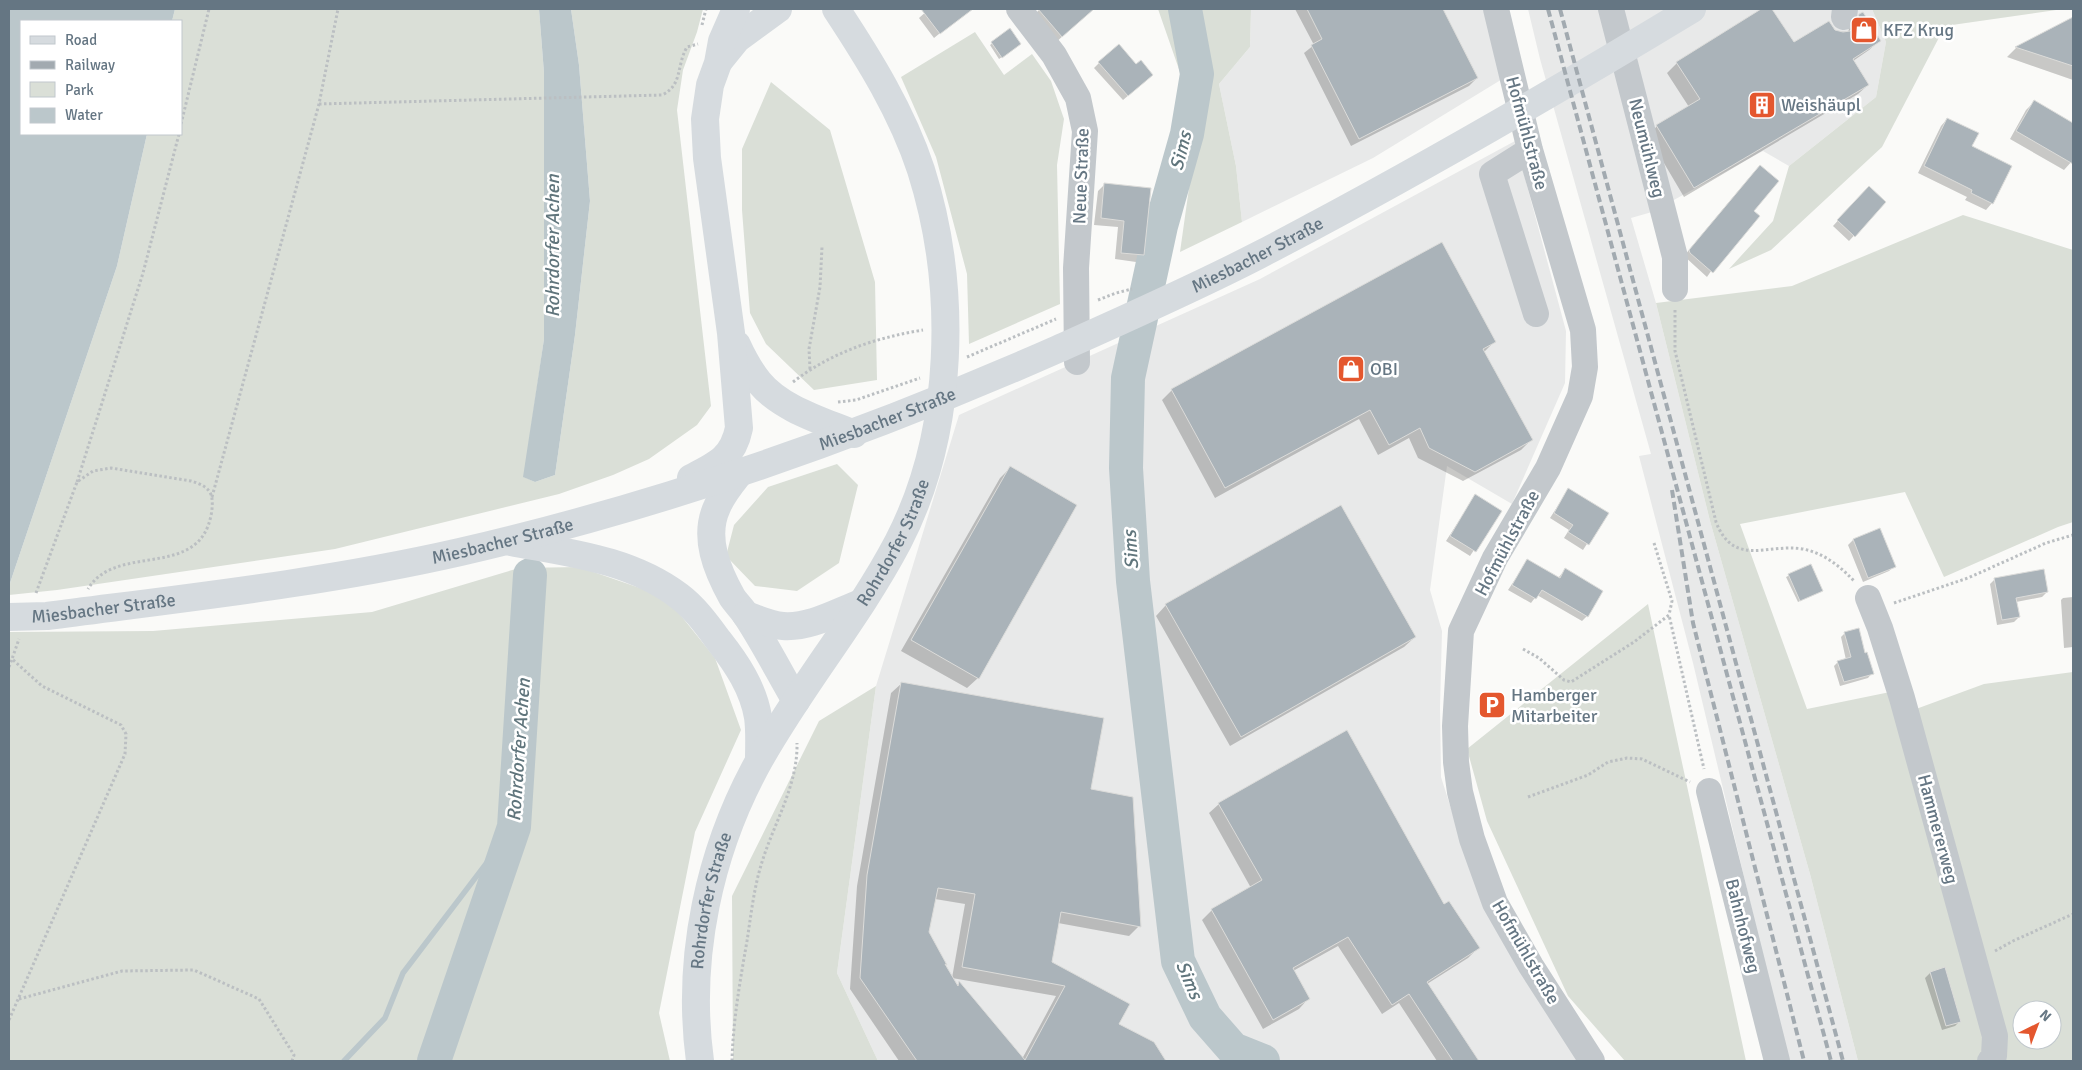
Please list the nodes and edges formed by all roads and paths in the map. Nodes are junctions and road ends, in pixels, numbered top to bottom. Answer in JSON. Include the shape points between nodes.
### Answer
{"nodes":[{"id":1,"x":209,"y":9,"type":"edge"},
{"id":2,"x":338,"y":9,"type":"edge"},
{"id":3,"x":736,"y":9,"type":"edge"},
{"id":4,"x":778,"y":9,"type":"edge"},
{"id":5,"x":836,"y":9,"type":"edge"},
{"id":6,"x":1019,"y":9,"type":"edge"},
{"id":7,"x":1496,"y":9,"type":"edge"},
{"id":8,"x":1611,"y":9,"type":"edge"},
{"id":9,"x":1692,"y":9,"type":"edge"},
{"id":10,"x":698,"y":44,"type":"dead end"},
{"id":11,"x":718,"y":63,"type":"junction"},
{"id":12,"x":319,"y":104,"type":"junction"},
{"id":13,"x":182,"y":120,"type":"edge"},
{"id":14,"x":179,"y":135,"type":"edge"},
{"id":15,"x":1530,"y":150,"type":"junction"},
{"id":16,"x":822,"y":247,"type":"dead end"},
{"id":17,"x":1133,"y":288,"type":"dead end"},
{"id":18,"x":1675,"y":289,"type":"joint"},
{"id":19,"x":1089,"y":304,"type":"dead end"},
{"id":20,"x":1536,"y":314,"type":"dead end"},
{"id":21,"x":1063,"y":316,"type":"dead end"},
{"id":22,"x":946,"y":327,"type":"junction"},
{"id":23,"x":731,"y":333,"type":"junction"},
{"id":24,"x":966,"y":358,"type":"dead end"},
{"id":25,"x":1076,"y":362,"type":"dead end"},
{"id":26,"x":810,"y":369,"type":"junction"},
{"id":27,"x":922,"y":377,"type":"dead end"},
{"id":28,"x":791,"y":383,"type":"dead end"},
{"id":29,"x":856,"y":400,"type":"dead end"},
{"id":30,"x":861,"y":431,"type":"junction"},
{"id":31,"x":738,"y":475,"type":"junction"},
{"id":32,"x":77,"y":482,"type":"junction"},
{"id":33,"x":212,"y":497,"type":"junction"},
{"id":34,"x":599,"y":517,"type":"junction"},
{"id":35,"x":2073,"y":535,"type":"edge"},
{"id":36,"x":504,"y":541,"type":"junction"},
{"id":37,"x":1654,"y":544,"type":"dead end"},
{"id":38,"x":96,"y":590,"type":"dead end"},
{"id":39,"x":861,"y":603,"type":"junction"},
{"id":40,"x":1871,"y":604,"type":"junction"},
{"id":41,"x":41,"y":605,"type":"junction"},
{"id":42,"x":746,"y":614,"type":"junction"},
{"id":43,"x":1669,"y":615,"type":"junction"},
{"id":44,"x":15,"y":624,"type":"edge"},
{"id":45,"x":1523,"y":648,"type":"dead end"},
{"id":46,"x":12,"y":659,"type":"junction"},
{"id":47,"x":9,"y":667,"type":"edge"},
{"id":48,"x":747,"y":681,"type":"junction"},
{"id":49,"x":794,"y":716,"type":"junction"},
{"id":50,"x":759,"y":759,"type":"junction"},
{"id":51,"x":1684,"y":780,"type":"dead end"},
{"id":52,"x":1709,"y":791,"type":"joint"},
{"id":53,"x":1528,"y":797,"type":"dead end"},
{"id":54,"x":2073,"y":914,"type":"edge"},
{"id":55,"x":1991,"y":954,"type":"dead end"},
{"id":56,"x":18,"y":999,"type":"junction"},
{"id":57,"x":9,"y":1020,"type":"edge"},
{"id":58,"x":292,"y":1061,"type":"edge"},
{"id":59,"x":700,"y":1061,"type":"edge"},
{"id":60,"x":732,"y":1061,"type":"edge"},
{"id":61,"x":1592,"y":1061,"type":"edge"},
{"id":62,"x":1777,"y":1061,"type":"edge"},
{"id":63,"x":1990,"y":1061,"type":"edge"}],
"edges":[{"from":1,"to":13,"type":"path"},
{"from":2,"to":12,"type":"path"},
{"from":3,"to":11,"type":"main road","via":[[722,41]]},
{"from":4,"to":11,"type":"main road","via":[[737,40]]},
{"from":5,"to":22,"type":"main road","name":"Rohrdorfer Straße","via":[[884,87],[920,170],[935,230]]},
{"from":6,"to":25,"type":"street","name":"Neue Straße","via":[[1054,54],[1078,98],[1085,131],[1076,268]]},
{"from":7,"to":15,"type":"street","name":"Hofmühlstraße"},
{"from":8,"to":18,"type":"street","name":"Neumühlweg","via":[[1675,257]]},
{"from":9,"to":30,"type":"main road","name":"Miesbacher Straße","via":[[1440,158],[1256,256],[1090,335]]},
{"from":10,"to":12,"type":"path","via":[[687,47],[672,90],[662,95]]},
{"from":11,"to":23,"type":"main road","via":[[710,85],[705,119],[706,148]]},
{"from":12,"to":33,"type":"path"},
{"from":14,"to":32,"type":"path","via":[[143,273]]},
{"from":15,"to":20,"type":"street","via":[[1492,174]]},
{"from":15,"to":61,"type":"street","name":"Hofmühlstraße","via":[[1583,330],[1585,367],[1580,396],[1548,468],[1495,558],[1462,631],[1455,726],[1456,762],[1467,822],[1495,903]]},
{"from":16,"to":26,"type":"path","via":[[820,287],[809,349]]},
{"from":17,"to":19,"type":"path"},
{"from":18,"to":40,"type":"path","via":[[1675,351],[1721,536],[1739,549],[1802,549],[1819,554],[1845,571]]},
{"from":21,"to":24,"type":"path"},
{"from":22,"to":26,"type":"path","via":[[897,334],[856,346]]},
{"from":22,"to":39,"type":"main road","name":"Rohrdorfer Straße","via":[[938,421],[917,498],[898,543]]},
{"from":23,"to":30,"type":"main road","via":[[750,370],[788,405]]},
{"from":23,"to":34,"type":"main road","via":[[739,428],[729,455],[715,467],[684,482],[622,500]]},
{"from":26,"to":28,"type":"path"},
{"from":27,"to":29,"type":"path"},
{"from":30,"to":31,"type":"main road","name":"Miesbacher Straße"},
{"from":31,"to":34,"type":"main road","name":"Miesbacher Straße"},
{"from":31,"to":42,"type":"main road","via":[[716,508],[711,534],[716,563],[733,597]]},
{"from":32,"to":33,"type":"path","via":[[93,471],[111,468],[202,484]]},
{"from":32,"to":41,"type":"path"},
{"from":33,"to":38,"type":"path","via":[[211,519],[195,545],[176,554],[102,573],[87,592]]},
{"from":34,"to":36,"type":"main road","name":"Miesbacher Straße"},
{"from":35,"to":40,"type":"path","via":[[2046,543],[1968,578]]},
{"from":36,"to":41,"type":"main road","name":"Miesbacher Straße","via":[[282,586]]},
{"from":36,"to":48,"type":"main road","via":[[589,556],[656,580],[680,596],[701,617]]},
{"from":37,"to":43,"type":"path","via":[[1672,602]]},
{"from":39,"to":42,"type":"main road","via":[[802,625],[767,623]]},
{"from":39,"to":49,"type":"main road","name":"Rohrdorfer Straße"},
{"from":40,"to":63,"type":"street","name":"Hammererweg","via":[[1902,698],[1995,1036],[1994,1056]]},
{"from":41,"to":44,"type":"main road","name":"Miesbacher Straße"},
{"from":42,"to":49,"type":"main road"},
{"from":43,"to":45,"type":"path","via":[[1571,682]]},
{"from":43,"to":52,"type":"path"},
{"from":44,"to":46,"type":"path"},
{"from":46,"to":47,"type":"path"},
{"from":46,"to":56,"type":"path","via":[[42,686],[121,726],[126,734],[125,754]]},
{"from":48,"to":49,"type":"main road"},
{"from":48,"to":50,"type":"main road","via":[[758,718]]},
{"from":49,"to":50,"type":"main road","name":"Rohrdorfer Straße"},
{"from":49,"to":60,"type":"path","via":[[797,752],[790,788],[761,863],[733,1027]]},
{"from":50,"to":59,"type":"main road","name":"Rohrdorfer Straße","via":[[722,844],[702,924],[696,996]]},
{"from":51,"to":53,"type":"path","via":[[1642,759],[1627,758],[1608,762],[1588,775]]},
{"from":52,"to":62,"type":"street","name":"Bahnhofweg"},
{"from":54,"to":55,"type":"path"},
{"from":56,"to":57,"type":"path"},
{"from":56,"to":58,"type":"path","via":[[122,971],[194,970],[260,999],[294,1055]]}]}
